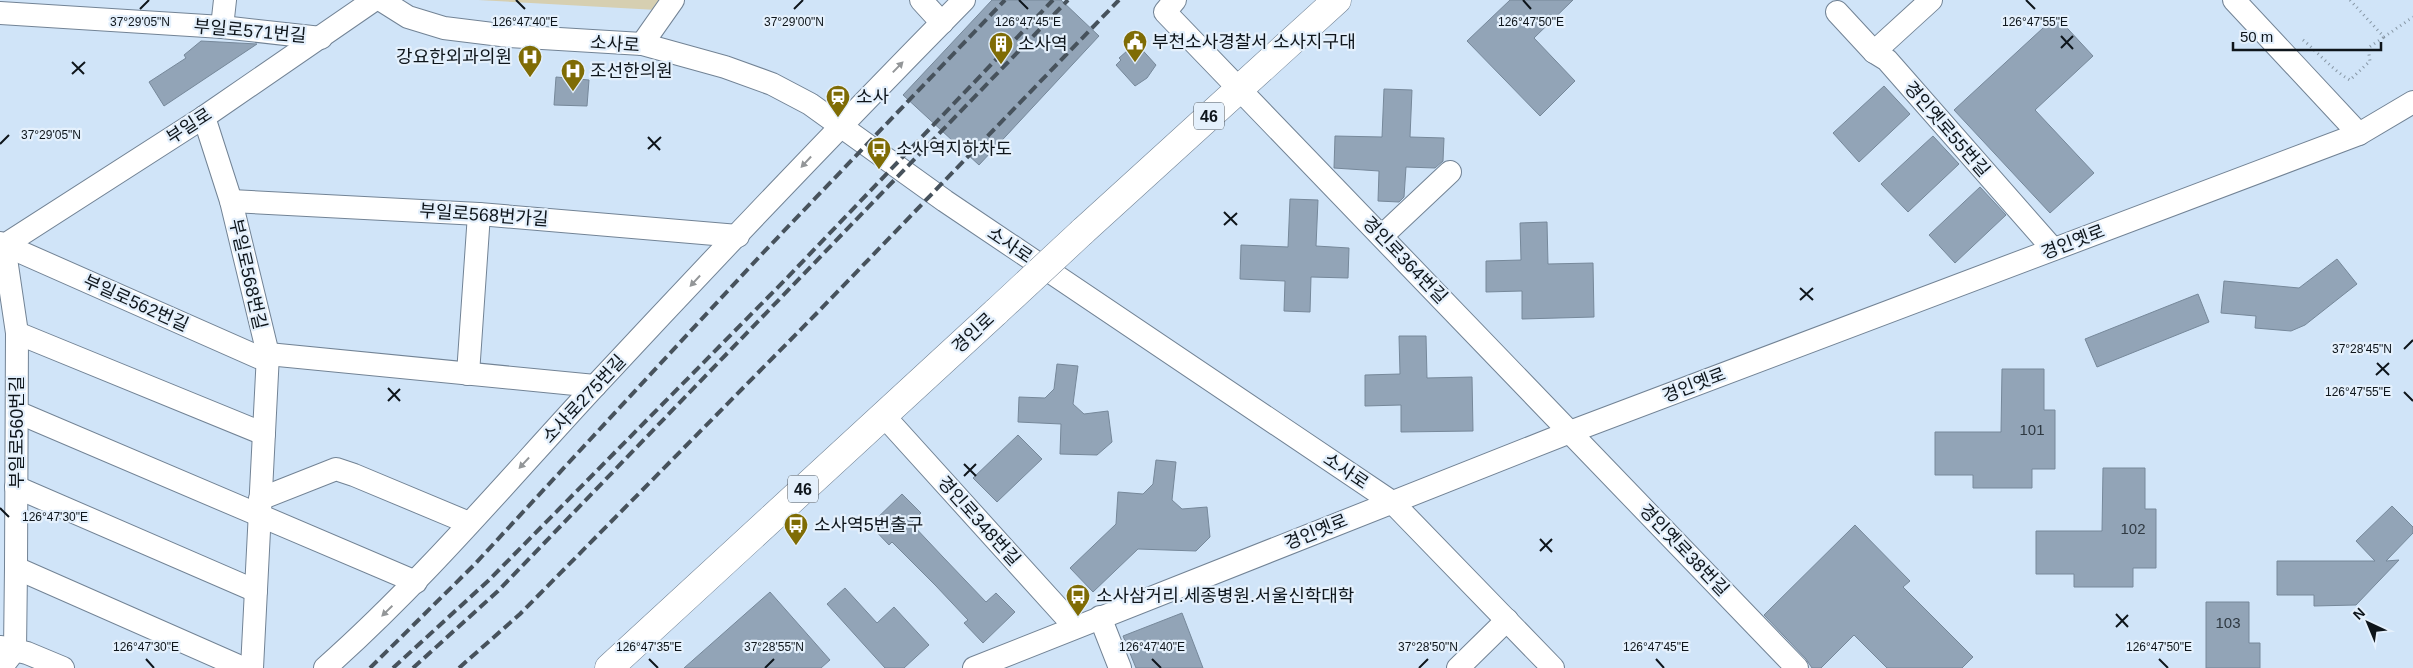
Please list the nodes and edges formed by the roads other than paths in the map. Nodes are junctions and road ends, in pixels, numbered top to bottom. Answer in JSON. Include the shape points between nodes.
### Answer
{"nodes":[{"id":1,"x":225,"y":0,"type":"edge"},
{"id":2,"x":374,"y":0,"type":"edge"},
{"id":3,"x":381,"y":0,"type":"edge"},
{"id":4,"x":673,"y":0,"type":"edge"},
{"id":5,"x":921,"y":0,"type":"edge"},
{"id":6,"x":964,"y":0,"type":"edge"},
{"id":7,"x":1174,"y":0,"type":"edge"},
{"id":8,"x":1337,"y":0,"type":"edge"},
{"id":9,"x":1931,"y":0,"type":"edge"},
{"id":10,"x":2234,"y":0,"type":"edge"},
{"id":11,"x":1837,"y":12,"type":"dead end"},
{"id":12,"x":0,"y":13,"type":"edge"},
{"id":13,"x":942,"y":23,"type":"junction"},
{"id":14,"x":222,"y":27,"type":"junction"},
{"id":15,"x":321,"y":38,"type":"junction"},
{"id":16,"x":642,"y":44,"type":"junction"},
{"id":17,"x":1874,"y":52,"type":"junction"},
{"id":18,"x":1239,"y":88,"type":"junction"},
{"id":19,"x":2413,"y":102,"type":"edge"},
{"id":20,"x":204,"y":117,"type":"junction"},
{"id":21,"x":840,"y":127,"type":"junction"},
{"id":22,"x":2359,"y":134,"type":"junction"},
{"id":23,"x":1450,"y":172,"type":"dead end"},
{"id":24,"x":231,"y":201,"type":"junction"},
{"id":25,"x":479,"y":214,"type":"junction"},
{"id":26,"x":738,"y":236,"type":"junction"},
{"id":27,"x":1382,"y":236,"type":"junction"},
{"id":28,"x":1,"y":245,"type":"edge"},
{"id":29,"x":2053,"y":249,"type":"junction"},
{"id":30,"x":17,"y":333,"type":"junction"},
{"id":31,"x":267,"y":358,"type":"junction"},
{"id":32,"x":468,"y":374,"type":"junction"},
{"id":33,"x":595,"y":386,"type":"junction"},
{"id":34,"x":17,"y":412,"type":"junction"},
{"id":35,"x":884,"y":416,"type":"junction"},
{"id":36,"x":1570,"y":432,"type":"junction"},
{"id":37,"x":264,"y":434,"type":"junction"},
{"id":38,"x":11,"y":477,"type":"edge"},
{"id":39,"x":1392,"y":502,"type":"junction"},
{"id":40,"x":260,"y":506,"type":"junction"},
{"id":41,"x":469,"y":523,"type":"junction"},
{"id":42,"x":16,"y":568,"type":"junction"},
{"id":43,"x":416,"y":582,"type":"junction"},
{"id":44,"x":256,"y":590,"type":"junction"},
{"id":45,"x":1100,"y":618,"type":"junction"},
{"id":46,"x":1507,"y":620,"type":"junction"},
{"id":47,"x":1075,"y":627,"type":"junction"},
{"id":48,"x":8,"y":648,"type":"edge"},
{"id":49,"x":1,"y":668,"type":"edge"},
{"id":50,"x":63,"y":668,"type":"edge"},
{"id":51,"x":243,"y":668,"type":"edge"},
{"id":52,"x":252,"y":668,"type":"edge"},
{"id":53,"x":325,"y":668,"type":"edge"},
{"id":54,"x":609,"y":668,"type":"edge"},
{"id":55,"x":974,"y":668,"type":"edge"},
{"id":56,"x":1120,"y":668,"type":"edge"},
{"id":57,"x":1458,"y":668,"type":"edge"},
{"id":58,"x":1553,"y":668,"type":"edge"},
{"id":59,"x":1798,"y":668,"type":"edge"}],
"edges":[{"from":1,"to":14,"type":"street"},
{"from":2,"to":15,"type":"street","name":"부일로"},
{"from":3,"to":16,"type":"street","name":"소사로","via":[[408,17],[444,28],[509,36]]},
{"from":4,"to":16,"type":"street"},
{"from":5,"to":13,"type":"street"},
{"from":6,"to":13,"type":"street","name":"소사로275번길"},
{"from":7,"to":18,"type":"street","name":"경인로364번길","via":[[1165,12]]},
{"from":8,"to":18,"type":"main road","name":"경인로","number":"46"},
{"from":9,"to":17,"type":"street"},
{"from":10,"to":22,"type":"street"},
{"from":11,"to":17,"type":"street","name":"경인옛로55번길"},
{"from":12,"to":14,"type":"street","name":"부일로571번길"},
{"from":21,"to":13,"type":"street","name":"소사로275번길","one_way":true},
{"from":14,"to":15,"type":"street","name":"부일로571번길"},
{"from":15,"to":20,"type":"street","name":"부일로"},
{"from":16,"to":21,"type":"street","name":"소사로","via":[[772,84],[810,104]]},
{"from":17,"to":29,"type":"street","name":"경인옛로55번길","via":[[1886,60]]},
{"from":18,"to":27,"type":"street","name":"경인로364번길"},
{"from":18,"to":35,"type":"main road","name":"경인로","number":"46","bridge":true},
{"from":19,"to":22,"type":"street","name":"경인옛로"},
{"from":20,"to":24,"type":"street","name":"부일로568번길"},
{"from":20,"to":28,"type":"street","name":"부일로"},
{"from":21,"to":26,"type":"street","name":"소사로275번길","one_way":true},
{"from":21,"to":39,"type":"street","name":"소사로"},
{"from":22,"to":29,"type":"street","name":"경인옛로"},
{"from":23,"to":27,"type":"street"},
{"from":24,"to":25,"type":"street","name":"부일로568번가길"},
{"from":24,"to":31,"type":"street","name":"부일로568번길"},
{"from":25,"to":26,"type":"street","name":"부일로568번가길"},
{"from":25,"to":32,"type":"street"},
{"from":26,"to":33,"type":"street","name":"소사로275번길","one_way":true},
{"from":27,"to":36,"type":"street","name":"경인로364번길"},
{"from":28,"to":30,"type":"street","name":"부일로560번길"},
{"from":28,"to":31,"type":"street","name":"부일로562번길"},
{"from":29,"to":36,"type":"street","name":"경인옛로"},
{"from":30,"to":34,"type":"street","name":"부일로560번길"},
{"from":30,"to":37,"type":"street"},
{"from":31,"to":32,"type":"street","name":"부일로562번길"},
{"from":31,"to":37,"type":"street","name":"부일로568번길"},
{"from":32,"to":33,"type":"street","name":"부일로562번길"},
{"from":33,"to":41,"type":"street","name":"소사로275번길","one_way":true},
{"from":34,"to":38,"type":"street","name":"부일로560번길"},
{"from":34,"to":40,"type":"street"},
{"from":35,"to":47,"type":"street","name":"경인로348번길"},
{"from":35,"to":54,"type":"main road","name":"경인로","number":"46"},
{"from":36,"to":39,"type":"street","name":"경인옛로"},
{"from":36,"to":59,"type":"street","name":"경인옛로38번길"},
{"from":37,"to":40,"type":"street","name":"부일로568번길"},
{"from":38,"to":42,"type":"street","name":"부일로560번길"},
{"from":38,"to":44,"type":"street"},
{"from":39,"to":45,"type":"street","name":"경인옛로"},
{"from":39,"to":46,"type":"street","name":"소사로"},
{"from":40,"to":41,"type":"street","via":[[336,470]]},
{"from":40,"to":43,"type":"street"},
{"from":40,"to":44,"type":"street","name":"부일로568번길"},
{"from":41,"to":43,"type":"street","name":"소사로275번길"},
{"from":42,"to":48,"type":"street","name":"부일로560번길"},
{"from":42,"to":51,"type":"street"},
{"from":43,"to":53,"type":"street","name":"소사로275번길","one_way":true},
{"from":44,"to":52,"type":"street","name":"부일로568번길"},
{"from":45,"to":47,"type":"street","name":"경인옛로"},
{"from":45,"to":56,"type":"street"},
{"from":46,"to":57,"type":"street"},
{"from":46,"to":58,"type":"street","name":"소사로"},
{"from":47,"to":55,"type":"street","name":"경인옛로"},
{"from":48,"to":49,"type":"street"},
{"from":48,"to":50,"type":"street"}]}
